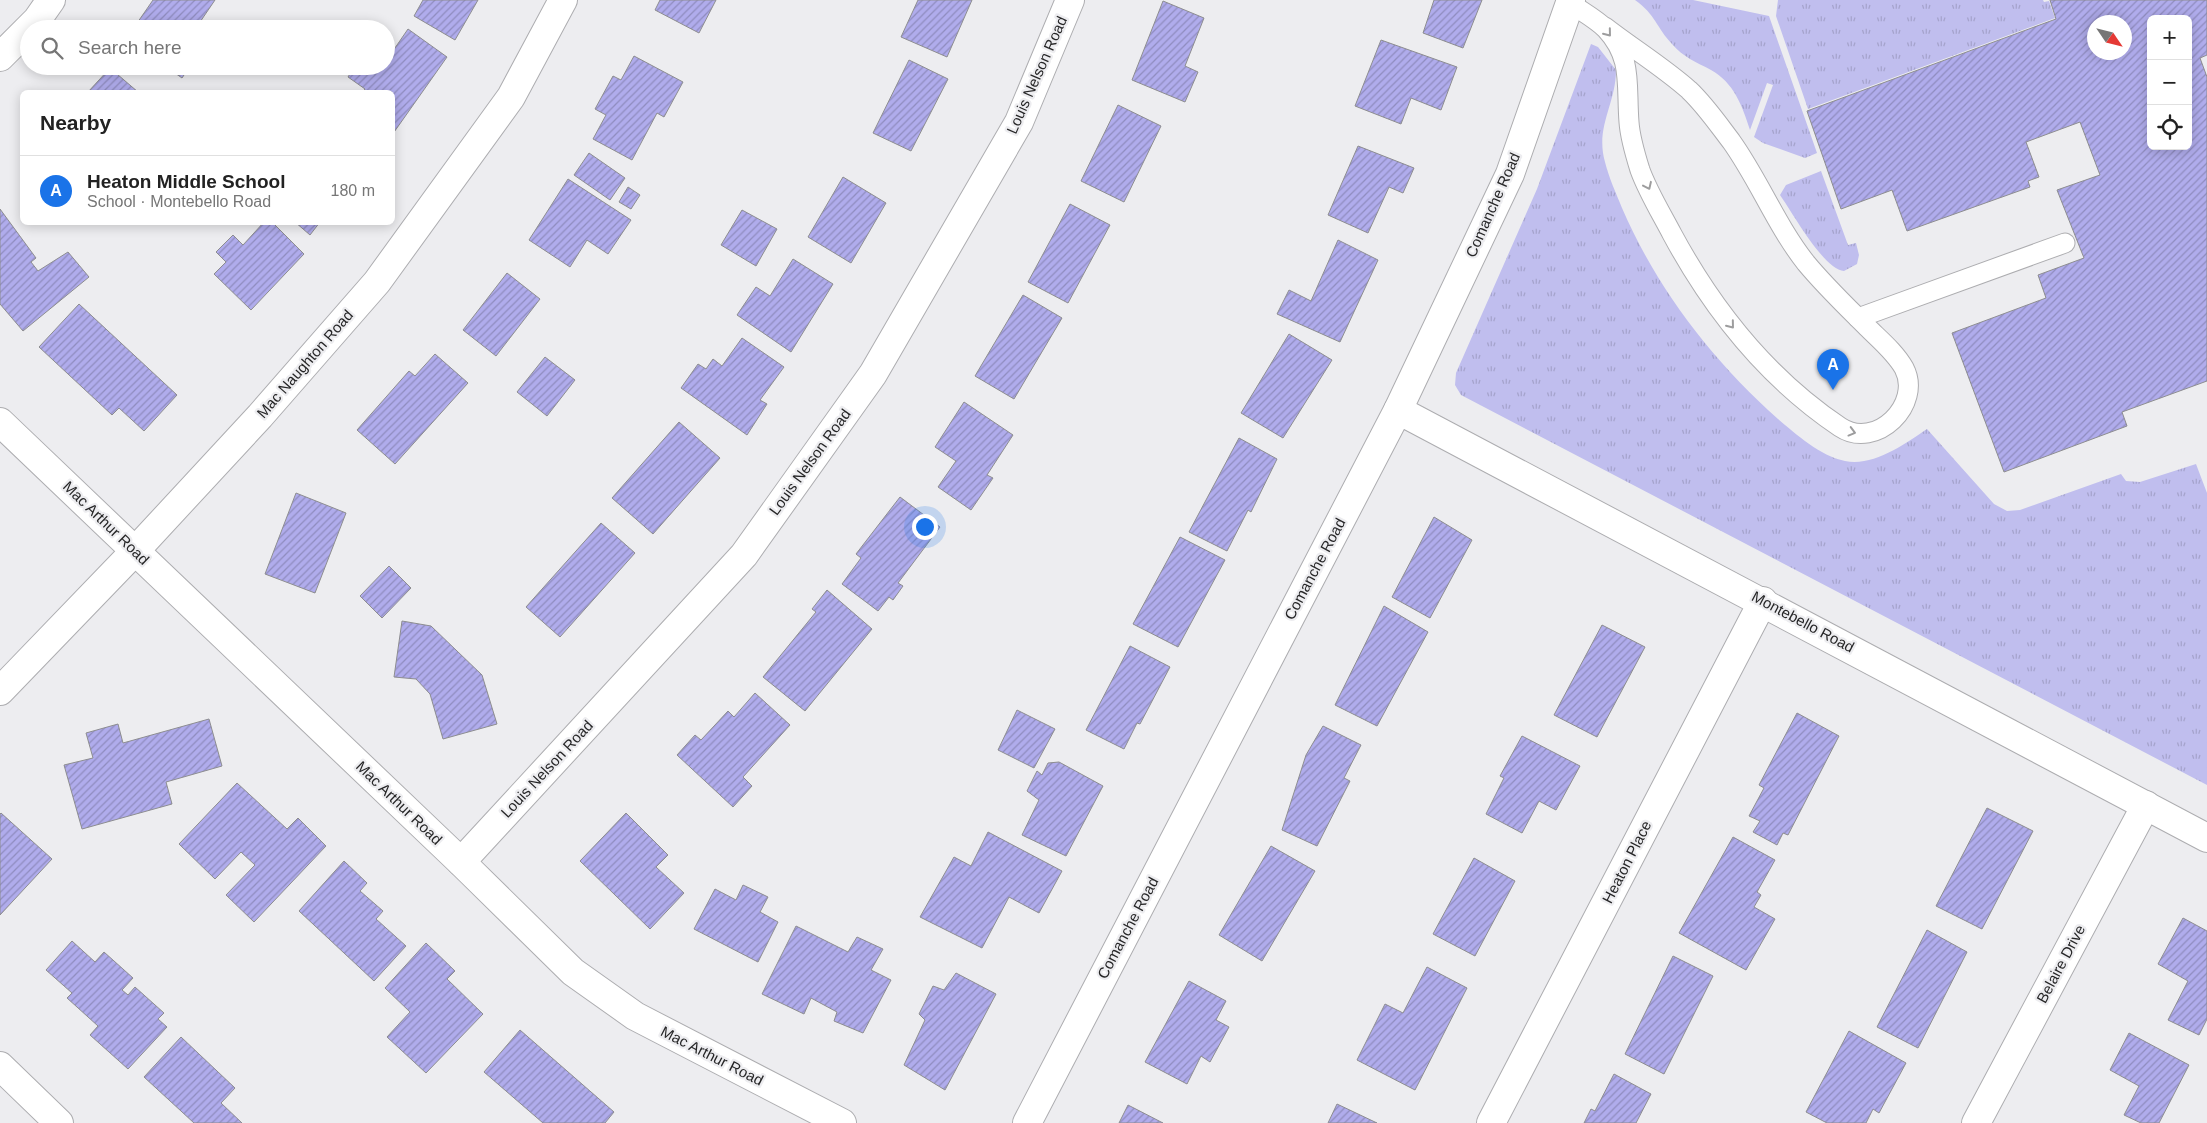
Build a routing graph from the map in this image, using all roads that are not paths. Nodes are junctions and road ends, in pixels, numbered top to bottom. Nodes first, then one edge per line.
1 (51, 0) edge
2 (563, 0) edge
3 (1070, 0) edge
4 (1570, 2) edge
5 (37, 20) edge
6 (1605, 28) junction
7 (20, 37) edge
8 (0, 57) edge
9 (2064, 243) dead end
10 (1858, 318) junction
11 (1398, 410) junction
12 (0, 422) edge
13 (135, 551) junction
14 (1763, 601) junction
15 (0, 691) edge
16 (2146, 805) junction
17 (2207, 838) edge
18 (461, 862) junction
19 (0, 1066) edge
20 (59, 1123) edge
21 (842, 1123) edge
22 (1026, 1123) edge
23 (1491, 1123) edge
24 (1976, 1123) edge

1 - 5 street
2 - 13 street, Mac Naughton Road
3 - 18 street, Louis Nelson Road
4 - 6 lane
4 - 11 street, Comanche Road
6 - 10 lane
6 -> 10 lane
7 - 8 street
9 - 10 lane
11 - 14 street, Montebello Road
11 - 22 street, Comanche Road
12 - 13 street, Mac Arthur Road
13 - 15 street, Mac Naughton Road
13 - 18 street, Mac Arthur Road
14 - 16 street, Montebello Road
14 - 23 street, Heaton Place
16 - 17 street, Montebello Road
16 - 24 street, Belaire Drive
18 - 21 street, Mac Arthur Road
19 - 20 street

